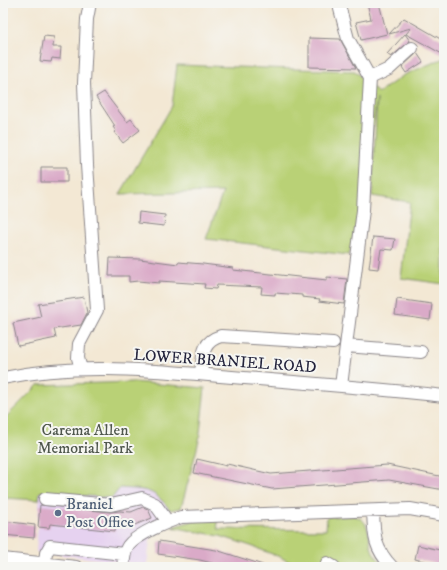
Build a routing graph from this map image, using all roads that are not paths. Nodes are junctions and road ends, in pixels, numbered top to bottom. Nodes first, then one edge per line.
1 (90, 3) edge
2 (340, 9) dead end
3 (412, 48) dead end
4 (370, 78) junction
5 (333, 343) dead end
6 (346, 346) junction
7 (421, 352) dead end
8 (81, 369) junction
9 (201, 374) junction
10 (3, 378) edge
11 (341, 386) junction
12 (444, 396) edge
13 (45, 499) dead end
14 (373, 510) junction
15 (444, 515) edge
16 (168, 522) junction
17 (124, 554) junction
18 (3, 559) edge
19 (45, 563) junction
20 (76, 567) edge
21 (123, 567) edge
22 (392, 567) edge

1 - 8 street
2 - 4 street
3 - 4 street
4 - 6 street
5 - 9 street
6 - 7 street
6 - 11 street
8 - 9 street, LOWER BRANIEL ROAD
8 - 10 street, LOWER BRANIEL ROAD
9 - 11 street, LOWER BRANIEL ROAD
11 - 12 street, LOWER BRANIEL ROAD
13 - 16 street
14 - 15 street
14 - 16 street
14 - 22 street
16 - 17 street
17 - 19 street
17 - 21 street
18 - 19 street
19 - 20 street

